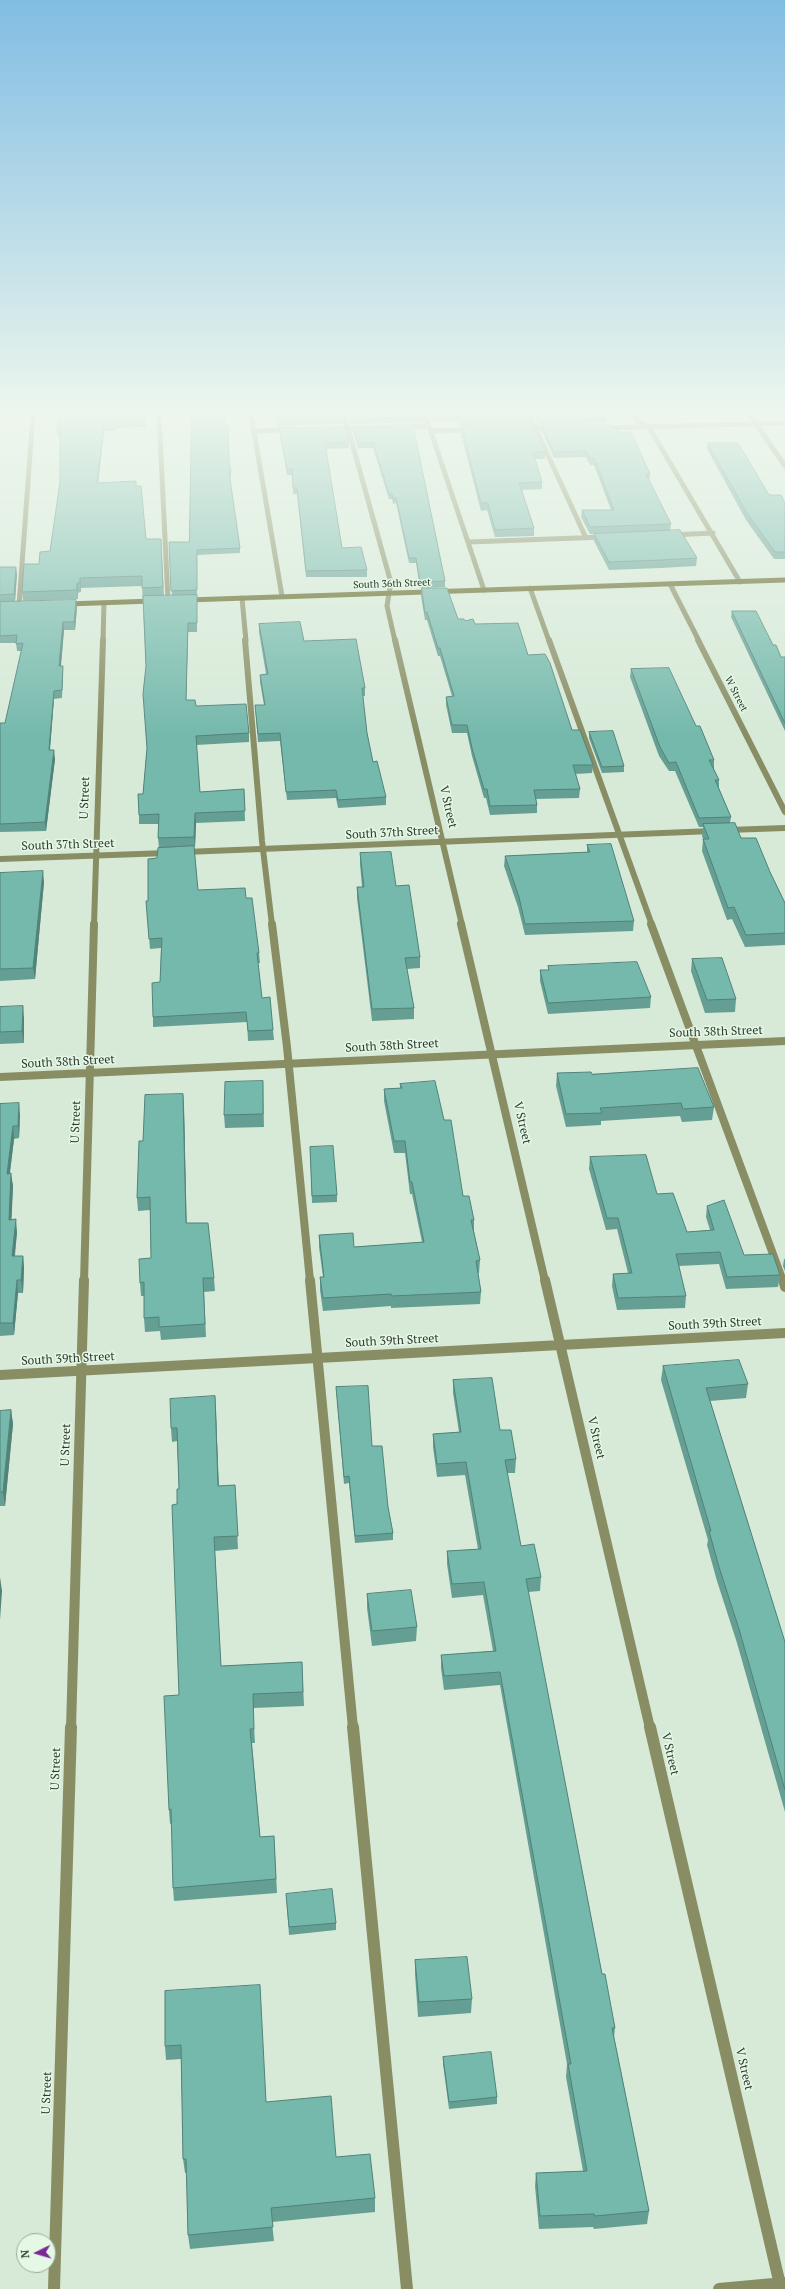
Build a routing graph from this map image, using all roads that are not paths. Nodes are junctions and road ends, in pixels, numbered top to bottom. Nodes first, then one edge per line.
1 (23, 521) edge
2 (164, 521) edge
3 (269, 521) edge
4 (374, 521) edge
5 (462, 521) edge
6 (578, 521) edge
7 (706, 521) edge
8 (713, 533) junction
9 (665, 535) edge
10 (610, 537) edge
11 (586, 538) junction
12 (469, 542) junction
13 (785, 580) edge
14 (740, 582) junction
15 (670, 584) junction
16 (530, 588) junction
17 (484, 590) junction
18 (389, 593) junction
19 (282, 596) junction
20 (242, 598) junction
21 (168, 600) junction
22 (176, 600) edge
23 (183, 600) edge
24 (104, 603) junction
25 (58, 604) edge
26 (16, 605) joint
27 (26, 605) edge
28 (785, 812) edge
29 (785, 828) edge
30 (618, 834) junction
31 (443, 841) junction
32 (263, 850) junction
33 (96, 855) junction
34 (0, 859) edge
35 (785, 1041) edge
36 (695, 1045) junction
37 (493, 1054) junction
38 (288, 1064) junction
39 (90, 1073) junction
40 (0, 1077) edge
41 (785, 1287) edge
42 (785, 1333) edge
43 (560, 1344) junction
44 (317, 1357) junction
45 (82, 1370) junction
46 (0, 1375) edge
47 (782, 2285) edge
48 (54, 2289) edge
49 (407, 2289) edge
50 (719, 2289) edge

1 - 26 street
2 - 21 street
3 - 19 street
4 - 18 street, V Street
5 - 12 street
6 - 11 street
7 - 8 street
8 - 9 street
8 - 14 street
10 - 11 street
11 - 12 street
12 - 17 street
13 - 14 main road, South 36th Street
14 - 15 main road, South 36th Street
15 - 16 main road, South 36th Street
15 - 28 street, W Street
16 - 17 main road, South 36th Street
16 - 30 street
17 - 18 main road, South 36th Street
18 - 19 main road, South 36th Street
18 - 31 street, V Street
19 - 20 main road, South 36th Street
20 - 23 main road, South 36th Street
20 - 32 street
21 - 22 main road
21 - 24 main road
24 - 25 main road
24 - 33 street, U Street
26 - 27 main road
29 - 30 street, South 37th Street
30 - 31 street, South 37th Street
30 - 36 street
31 - 32 street, South 37th Street
31 - 37 street, V Street
32 - 33 street, South 37th Street
32 - 38 street
33 - 34 street, South 37th Street
33 - 39 street, U Street
35 - 36 street, South 38th Street
36 - 37 street, South 38th Street
36 - 41 street
37 - 38 street, South 38th Street
37 - 43 street, V Street
38 - 39 street, South 38th Street
38 - 44 street
39 - 40 street, South 38th Street
39 - 45 street, U Street
42 - 43 street, South 39th Street
43 - 44 street, South 39th Street
43 - 47 street, V Street
44 - 45 street, South 39th Street
44 - 49 street
45 - 46 street, South 39th Street
45 - 48 street, U Street
47 - 50 street

